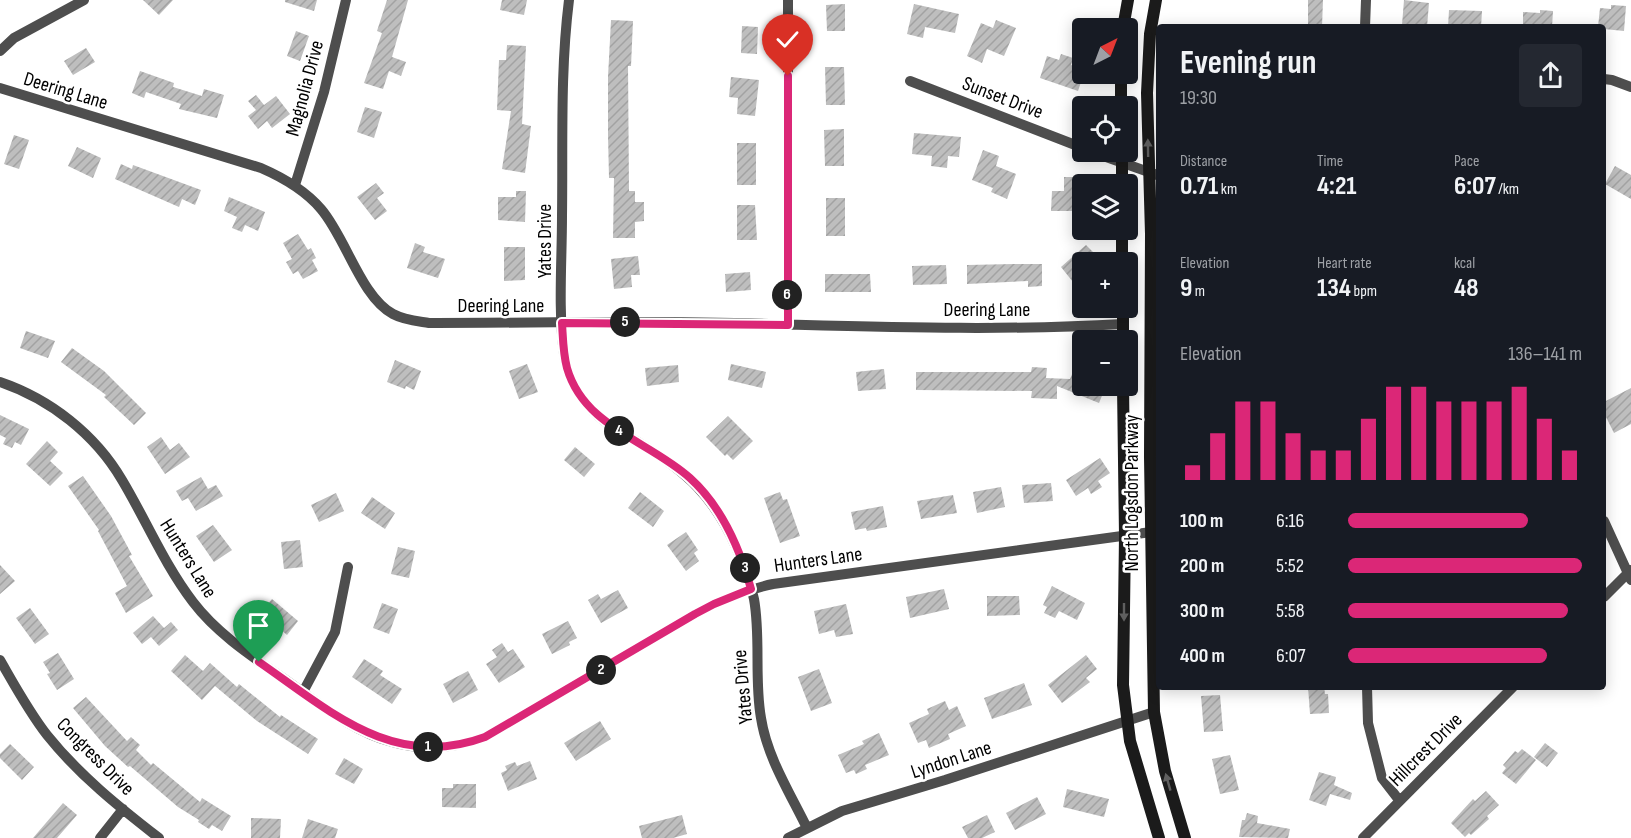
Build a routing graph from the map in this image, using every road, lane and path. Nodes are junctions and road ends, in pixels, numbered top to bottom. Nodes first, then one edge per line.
1 (84, 0) edge
2 (346, 0) edge
3 (569, 0) edge
4 (789, 0) edge
5 (1128, 0) edge
6 (1156, 0) edge
7 (1366, 0) edge
8 (1125, 18) edge
9 (1365, 24) edge
10 (0, 51) edge
11 (1606, 79) edge
12 (910, 81) dead end
13 (1631, 87) edge
14 (0, 88) edge
15 (1072, 144) edge
16 (1130, 162) edge
17 (1154, 174) edge
18 (295, 185) junction
19 (1123, 318) edge
20 (562, 323) junction
21 (1123, 324) junction
22 (788, 325) junction
23 (1123, 330) edge
24 (0, 382) edge
25 (1123, 396) edge
26 (1606, 525) edge
27 (1151, 532) junction
28 (1125, 536) junction
29 (348, 567) dead end
30 (1630, 574) edge
31 (751, 589) junction
32 (1606, 595) edge
33 (0, 660) edge
34 (1367, 690) edge
35 (1510, 690) edge
36 (303, 692) junction
37 (1154, 712) junction
38 (1127, 720) junction
39 (1399, 800) junction
40 (123, 809) junction
41 (807, 828) junction
42 (100, 838) edge
43 (159, 838) edge
44 (789, 838) edge
45 (1159, 838) edge
46 (1185, 838) edge
47 (1362, 838) edge

1 - 10 street
2 - 18 street, Magnolia Drive
3 - 20 street, Yates Drive
4 - 22 street
5 - 8 main road
17 -> 6 main road, North Logsdon Parkway
7 - 9 street
11 - 13 street
12 - 15 street, Sunset Drive
14 - 18 street, Deering Lane
16 - 17 street
17 - 27 main road, North Logsdon Parkway
18 - 20 street, Deering Lane
19 - 21 main road
20 - 22 street, Deering Lane
20 - 31 street, Yates Drive
21 - 22 street, Deering Lane
21 - 23 main road
24 - 36 street, Hunters Lane
25 - 28 main road, North Logsdon Parkway
26 - 30 street
27 - 28 street, Hunters Lane
27 - 37 main road, North Logsdon Parkway
28 - 31 street, Hunters Lane
28 -> 38 main road, North Logsdon Parkway
29 - 36 street
30 - 32 street
31 - 36 street, Hunters Lane
31 - 41 street, Yates Drive
33 - 40 street, Congress Drive
34 - 39 street
35 - 39 street, Hillcrest Drive
37 - 38 street, Lyndon Lane
46 -> 37 main road, North Logsdon Parkway
38 - 41 street, Lyndon Lane
38 - 45 main road, North Logsdon Parkway
39 - 47 street, Hillcrest Drive
40 - 42 street
40 - 43 street, Congress Drive
41 - 44 street, Lyndon Lane

